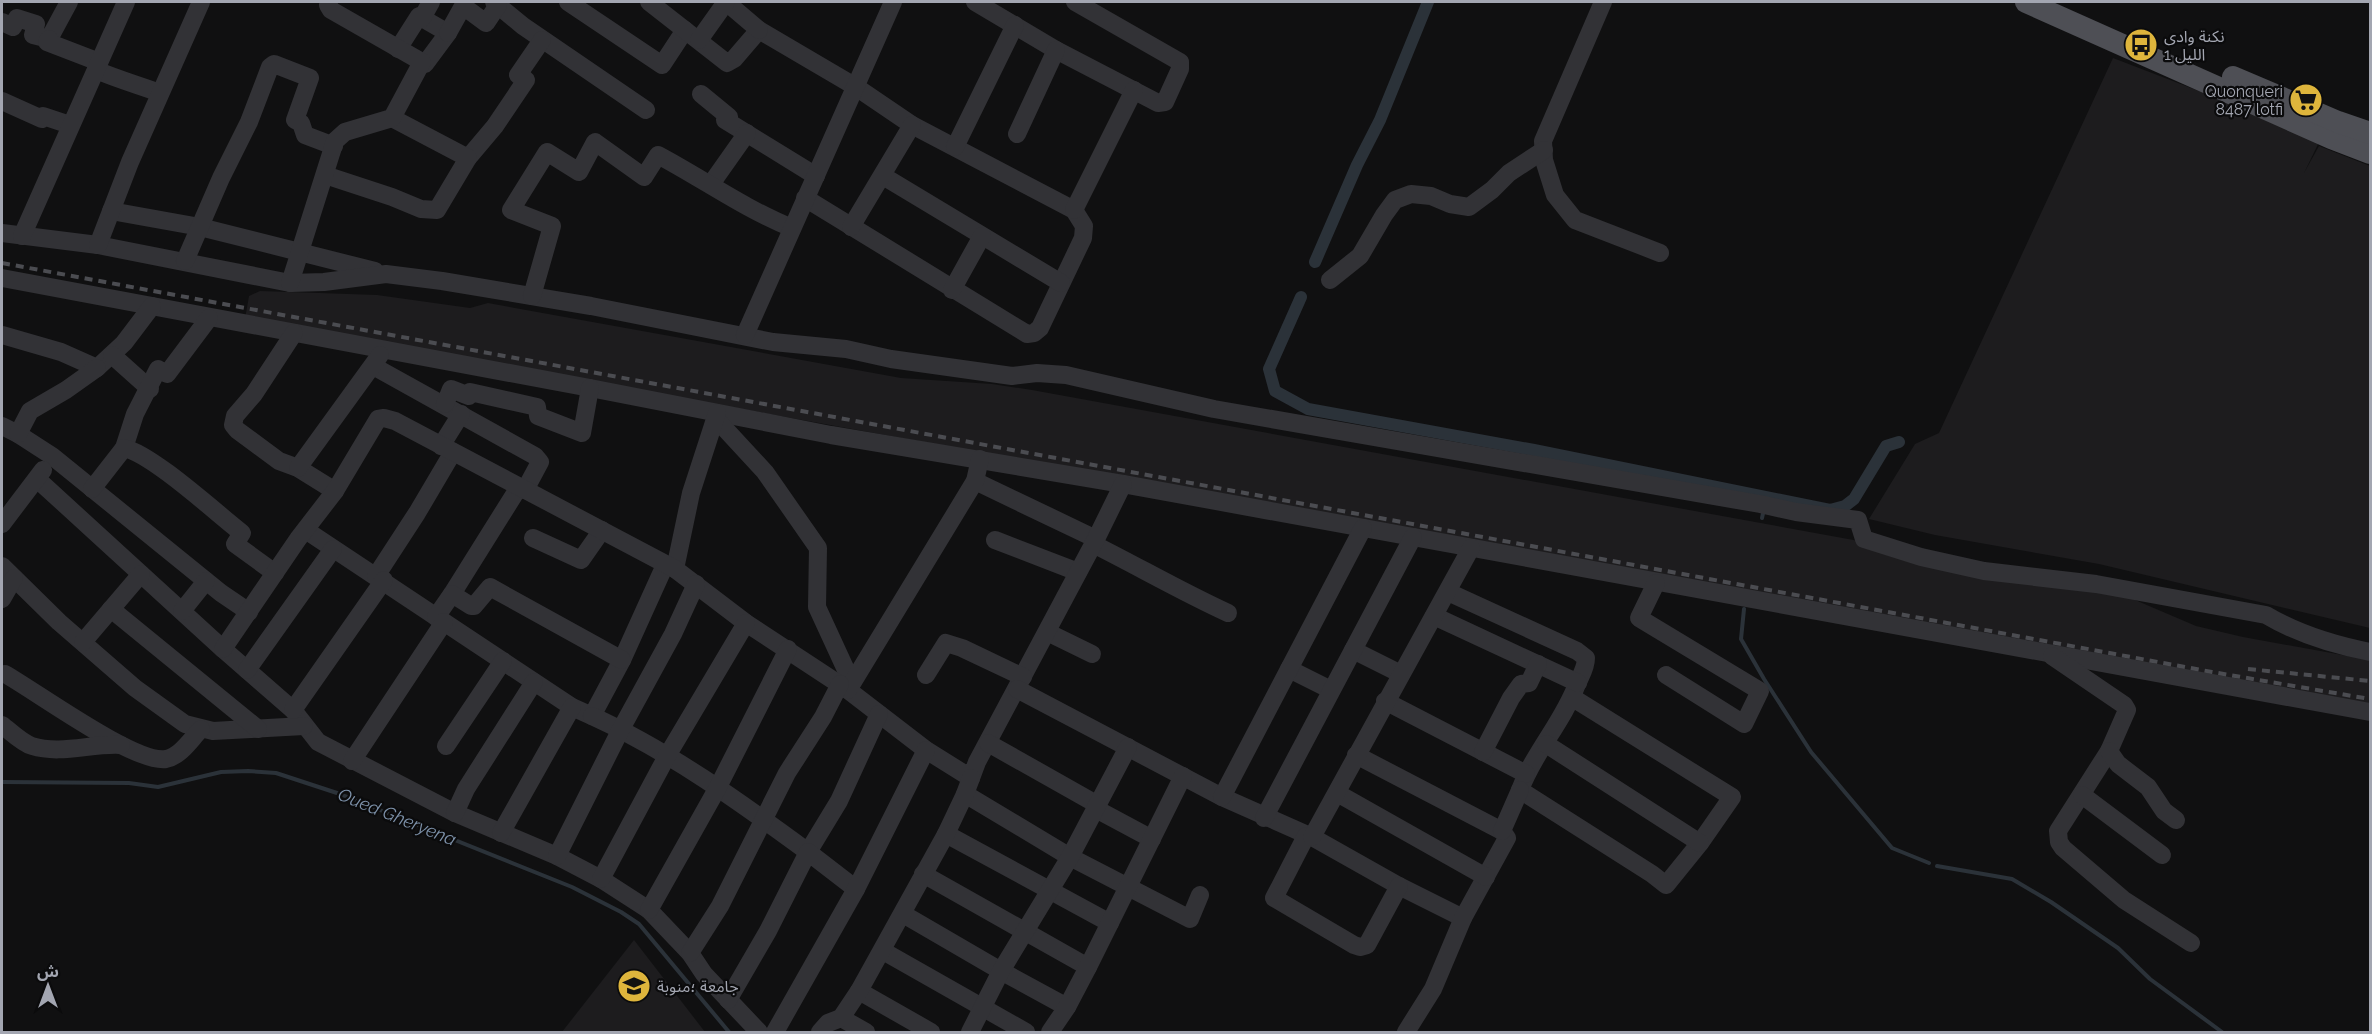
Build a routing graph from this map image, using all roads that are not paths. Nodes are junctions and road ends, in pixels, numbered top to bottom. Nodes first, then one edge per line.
1 (69, 2) edge
2 (126, 2) edge
3 (201, 2) edge
4 (328, 2) edge
5 (431, 2) edge
6 (568, 2) edge
7 (649, 2) edge
8 (726, 2) edge
9 (893, 2) edge
10 (975, 2) edge
11 (1075, 2) edge
12 (1602, 2) edge
13 (2026, 2) edge
14 (2058, 2) edge
15 (496, 3) edge
16 (422, 18) junction
17 (2, 22) edge
18 (1015, 25) junction
19 (759, 30) junction
20 (448, 33) junction
21 (692, 35) junction
22 (49, 39) junction
23 (543, 40) junction
24 (398, 49) junction
25 (1056, 50) junction
26 (422, 62) junction
27 (98, 66) junction
28 (856, 87) junction
29 (1134, 90) junction
30 (160, 93) junction
31 (701, 94) dead end
32 (2, 101) edge
33 (646, 110) dead end
34 (392, 118) junction
35 (70, 125) junction
36 (912, 125) junction
37 (747, 133) junction
38 (2370, 133) edge
39 (1017, 134) dead end
40 (334, 146) junction
41 (955, 147) junction
42 (1544, 150) junction
43 (2370, 153) edge
44 (468, 158) junction
45 (325, 175) junction
46 (816, 176) junction
47 (883, 176) junction
48 (711, 184) junction
49 (805, 198) junction
50 (1074, 210) junction
51 (111, 211) junction
52 (200, 227) junction
53 (851, 227) junction
54 (792, 228) junction
55 (2, 233) edge
56 (22, 236) junction
57 (982, 236) junction
58 (98, 246) junction
59 (1660, 252) dead end
60 (300, 253) junction
61 (185, 261) junction
62 (386, 274) junction
63 (2, 278) edge
64 (1330, 280) dead end
65 (290, 283) junction
66 (1061, 283) junction
67 (952, 290) junction
68 (532, 296) junction
69 (152, 306) junction
70 (209, 318) junction
71 (294, 333) junction
72 (2, 335) edge
73 (745, 335) junction
74 (112, 355) junction
75 (378, 358) junction
76 (97, 368) junction
77 (590, 388) junction
78 (150, 389) junction
79 (445, 405) junction
80 (461, 414) junction
81 (716, 416) junction
82 (10, 430) edge
83 (124, 448) junction
84 (447, 449) junction
85 (52, 456) junction
86 (980, 459) junction
87 (298, 468) junction
88 (37, 479) junction
89 (975, 481) junction
90 (1123, 484) junction
91 (522, 488) junction
92 (92, 489) junction
93 (335, 491) junction
94 (2, 524) edge
95 (1363, 528) junction
96 (602, 530) junction
97 (306, 531) junction
98 (1413, 537) junction
99 (533, 538) dead end
100 (995, 540) dead end
101 (1095, 542) junction
102 (1471, 548) junction
103 (333, 549) junction
104 (670, 567) junction
105 (8, 572) edge
106 (1078, 572) junction
107 (275, 573) junction
108 (141, 574) junction
109 (380, 578) junction
110 (206, 581) junction
111 (1656, 583) junction
112 (696, 584) junction
113 (1448, 592) junction
114 (452, 594) junction
115 (2, 599) edge
116 (111, 609) junction
117 (182, 611) junction
118 (249, 612) junction
119 (1228, 613) dead end
120 (1434, 616) junction
121 (440, 619) junction
122 (746, 623) junction
123 (1047, 632) junction
124 (83, 642) junction
125 (223, 649) junction
126 (788, 649) junction
127 (1353, 650) junction
128 (2045, 652) junction
129 (2370, 652) edge
130 (1092, 654) dead end
131 (622, 660) junction
132 (503, 661) junction
133 (1538, 664) junction
134 (1289, 669) junction
135 (247, 670) junction
136 (3, 674) edge
137 (1401, 674) junction
138 (926, 675) dead end
139 (1666, 675) dead end
140 (534, 682) junction
141 (1020, 683) junction
142 (847, 685) junction
143 (1331, 690) junction
144 (1575, 690) junction
145 (1385, 701) junction
146 (572, 707) junction
147 (293, 710) junction
148 (2370, 712) edge
149 (879, 714) junction
150 (592, 716) junction
151 (2, 725) edge
152 (304, 726) junction
153 (201, 729) junction
154 (258, 729) junction
155 (621, 729) junction
156 (988, 743) junction
157 (1546, 744) junction
158 (124, 745) junction
159 (446, 746) dead end
160 (1128, 747) junction
161 (926, 750) junction
162 (2109, 751) junction
163 (1483, 752) junction
164 (1356, 755) junction
165 (667, 756) junction
166 (352, 761) junction
167 (1183, 776) junction
168 (1523, 782) junction
169 (968, 786) junction
170 (717, 789) junction
171 (1337, 793) junction
172 (2082, 795) junction
173 (1222, 797) junction
174 (1097, 807) junction
175 (455, 813) junction
176 (1264, 818) junction
177 (763, 819) junction
178 (2176, 820) dead end
179 (1502, 831) junction
180 (501, 832) junction
181 (946, 834) junction
182 (1309, 836) junction
183 (1152, 838) junction
184 (1700, 843) junction
185 (808, 852) junction
186 (2162, 855) dead end
187 (558, 856) junction
188 (1070, 857) junction
189 (923, 874) junction
190 (1486, 877) junction
191 (601, 879) junction
192 (1399, 886) junction
193 (1128, 887) junction
194 (856, 889) junction
195 (1049, 891) junction
196 (1200, 895) dead end
197 (649, 910) junction
198 (903, 914) junction
199 (1463, 918) junction
200 (1110, 923) junction
201 (1027, 931) junction
202 (2191, 943) dead end
203 (883, 951) junction
204 (690, 953) junction
205 (1088, 967) junction
206 (1001, 972) junction
207 (859, 991) junction
208 (728, 1000) junction
209 (984, 1007) junction
210 (1068, 1007) junction
211 (841, 1018) junction
212 (759, 1032) edge
213 (775, 1032) edge
214 (820, 1032) edge
215 (866, 1032) edge
216 (931, 1032) edge
217 (970, 1032) edge
218 (1026, 1032) edge
219 (1050, 1032) edge
220 (1406, 1032) edge

1 - 22 street
2 - 27 street
3 - 30 street
4 - 24 street
5 - 16 street
6 - 21 street
7 - 21 street
8 - 19 street
8 - 21 street
9 - 28 street
10 - 18 street
11 - 29 street
12 - 42 street
13 - 43 main road
14 - 38 main road
15 - 20 street
15 - 23 street
16 - 20 street
16 - 24 street
17 - 22 street
18 - 25 street
18 - 41 street
19 - 21 street
19 - 28 street
20 - 26 street
22 - 27 street
23 - 33 street
23 - 44 street
24 - 26 street
25 - 29 street
25 - 39 street
26 - 34 street
27 - 30 street
27 - 35 street
28 - 36 street
28 - 46 street
29 - 50 street
30 - 51 street
31 - 37 street
32 - 35 street
34 - 40 street
34 - 44 street
35 - 56 street
36 - 41 street
36 - 47 street
37 - 46 street
37 - 48 street
40 - 45 street
40 - 52 street
41 - 50 street
42 - 59 street
42 - 64 street
44 - 45 street
45 - 60 street
46 - 49 street
47 - 53 street
47 - 57 street
48 - 54 street
48 - 68 street
49 - 53 street
49 - 54 street
50 - 66 street
51 - 52 street
51 - 58 street
52 - 60 street
52 - 61 street
53 - 67 street
54 - 73 street
55 - 56 street
56 - 58 street
57 - 66 street
57 - 67 street
58 - 61 street
60 - 62 street
60 - 65 street
61 - 65 street
62 - 65 street
62 - 68 street
63 - 69 street
66 - 67 street
68 - 73 street
69 - 70 street
69 - 74 street
70 - 71 street
70 - 78 street
71 - 75 street
71 - 87 street
72 - 76 street
73 - 129 street
74 - 76 street
74 - 78 street
75 - 77 street
75 - 79 street
75 - 87 street
76 - 82 street
77 - 79 street
77 - 81 street
78 - 83 street
79 - 80 street
80 - 84 street
80 - 91 street
81 - 86 street
81 - 104 street
81 - 142 street
82 - 85 street
83 - 92 street
83 - 107 street
84 - 91 street
84 - 93 street
84 - 109 street
85 - 88 street
85 - 92 street
86 - 89 street
86 - 90 street
87 - 93 street
88 - 94 street
88 - 108 street
89 - 101 street
89 - 142 street
90 - 95 street
90 - 101 street
91 - 96 street
91 - 114 street
92 - 110 street
93 - 97 street
95 - 98 street
95 - 134 street
96 - 99 street
96 - 104 street
97 - 103 street
97 - 107 street
98 - 102 street
98 - 127 street
100 - 106 street
101 - 106 street
101 - 119 street
102 - 111 street
102 - 113 street
103 - 109 street
103 - 135 street
104 - 112 street
104 - 131 street
105 - 115 street
105 - 124 street
106 - 123 street
107 - 118 street
108 - 116 street
108 - 117 street
109 - 121 street
109 - 147 street
110 - 117 street
110 - 118 street
111 - 128 street
111 - 139 street
112 - 122 street
112 - 155 street
113 - 120 street
113 - 144 street
114 - 121 street
114 - 131 street
116 - 124 street
116 - 154 street
117 - 125 street
118 - 125 street
120 - 133 street
120 - 137 street
121 - 132 street
121 - 166 street
122 - 126 street
122 - 165 street
123 - 130 street
123 - 141 street
124 - 153 street
125 - 135 street
126 - 142 street
126 - 170 street
127 - 137 street
127 - 143 street
128 - 148 street
128 - 162 street
131 - 150 street
132 - 140 street
132 - 159 street
133 - 144 street
133 - 163 street
134 - 143 street
134 - 173 street
135 - 147 street
136 - 158 street
137 - 145 street
138 - 141 street
140 - 146 street
140 - 175 street
141 - 156 street
141 - 160 street
142 - 149 street
142 - 177 street
143 - 176 street
144 - 157 street
144 - 184 street
145 - 163 street
145 - 164 street
146 - 150 street
146 - 180 street
147 - 152 street
149 - 161 street
149 - 185 street
150 - 155 street
151 - 158 street
152 - 154 street
152 - 166 street
153 - 154 street
153 - 158 street
155 - 165 street
155 - 187 street
156 - 169 street
156 - 174 street
157 - 168 street
157 - 184 street
160 - 167 street
160 - 174 street
161 - 169 street
161 - 194 street
162 - 172 street
162 - 178 street
163 - 168 street
164 - 171 street
164 - 179 street
165 - 170 street
165 - 191 street
166 - 175 street
167 - 173 street
167 - 183 street
168 - 179 street
168 - 184 street
169 - 181 street
169 - 188 street
170 - 177 street
170 - 197 street
171 - 182 street
171 - 190 street
172 - 186 street
172 - 202 street
173 - 176 street
174 - 183 street
174 - 188 street
175 - 180 street
176 - 182 street
177 - 185 street
177 - 204 street
179 - 190 street
180 - 187 street
181 - 189 street
181 - 195 street
182 - 192 street
182 - 192 street
183 - 193 street
185 - 194 street
185 - 208 street
187 - 191 street
188 - 193 street
188 - 195 street
189 - 198 street
189 - 201 street
190 - 199 street
191 - 197 street
192 - 199 street
193 - 196 street
193 - 200 street
194 - 213 street
195 - 200 street
195 - 201 street
197 - 204 street
198 - 203 street
198 - 206 street
199 - 220 street
200 - 205 street
201 - 205 street
201 - 206 street
203 - 207 street
203 - 209 street
204 - 208 street
205 - 210 street
206 - 209 street
206 - 210 street
207 - 211 street
207 - 216 street
208 - 212 street
209 - 217 street
209 - 218 street
210 - 219 street
211 - 214 street
211 - 215 street

